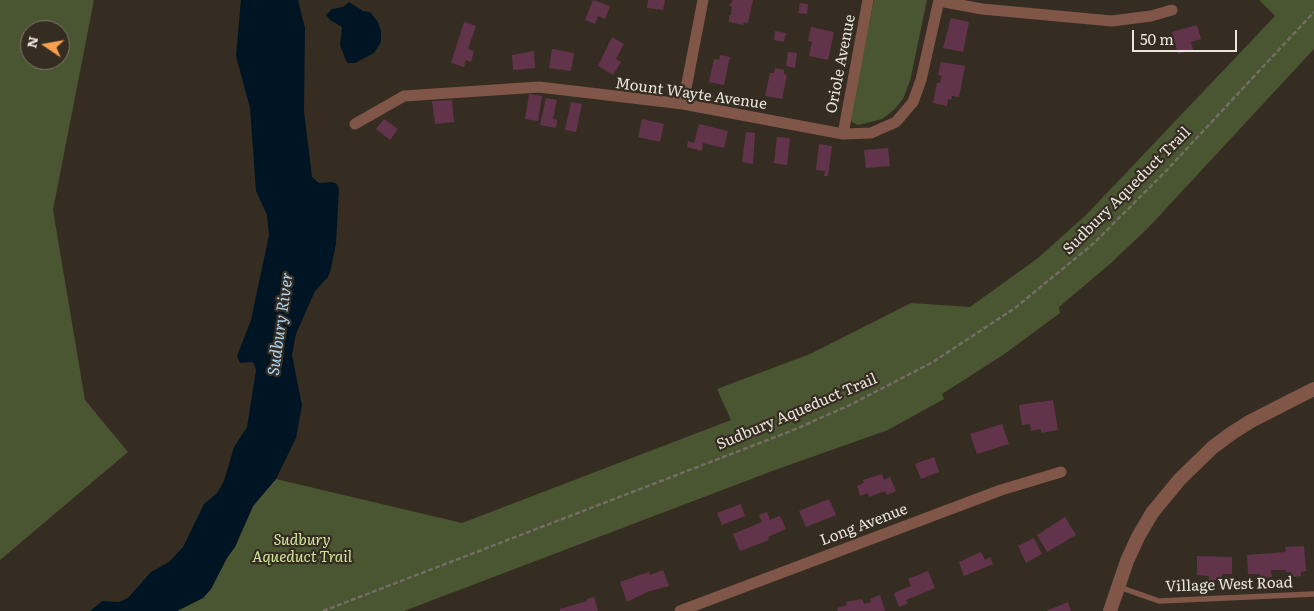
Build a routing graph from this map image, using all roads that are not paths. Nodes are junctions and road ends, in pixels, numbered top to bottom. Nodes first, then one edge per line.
1 (703, 0) edge
2 (868, 0) edge
3 (939, 1) edge
4 (1172, 10) dead end
5 (683, 104) junction
6 (355, 124) dead end
7 (842, 134) junction
8 (1314, 389) edge
9 (1061, 472) dead end
10 (1118, 586) junction
11 (1314, 594) edge
12 (680, 611) edge
13 (1110, 611) edge

1 - 5 street
2 - 7 street, Oriole Avenue
3 - 4 street
3 - 7 street, Mount Wayte Avenue
5 - 6 street, Mount Wayte Avenue
5 - 7 street, Mount Wayte Avenue
8 - 10 street
9 - 12 street, Long Avenue
10 - 11 lane, Village West Road
10 - 13 street

